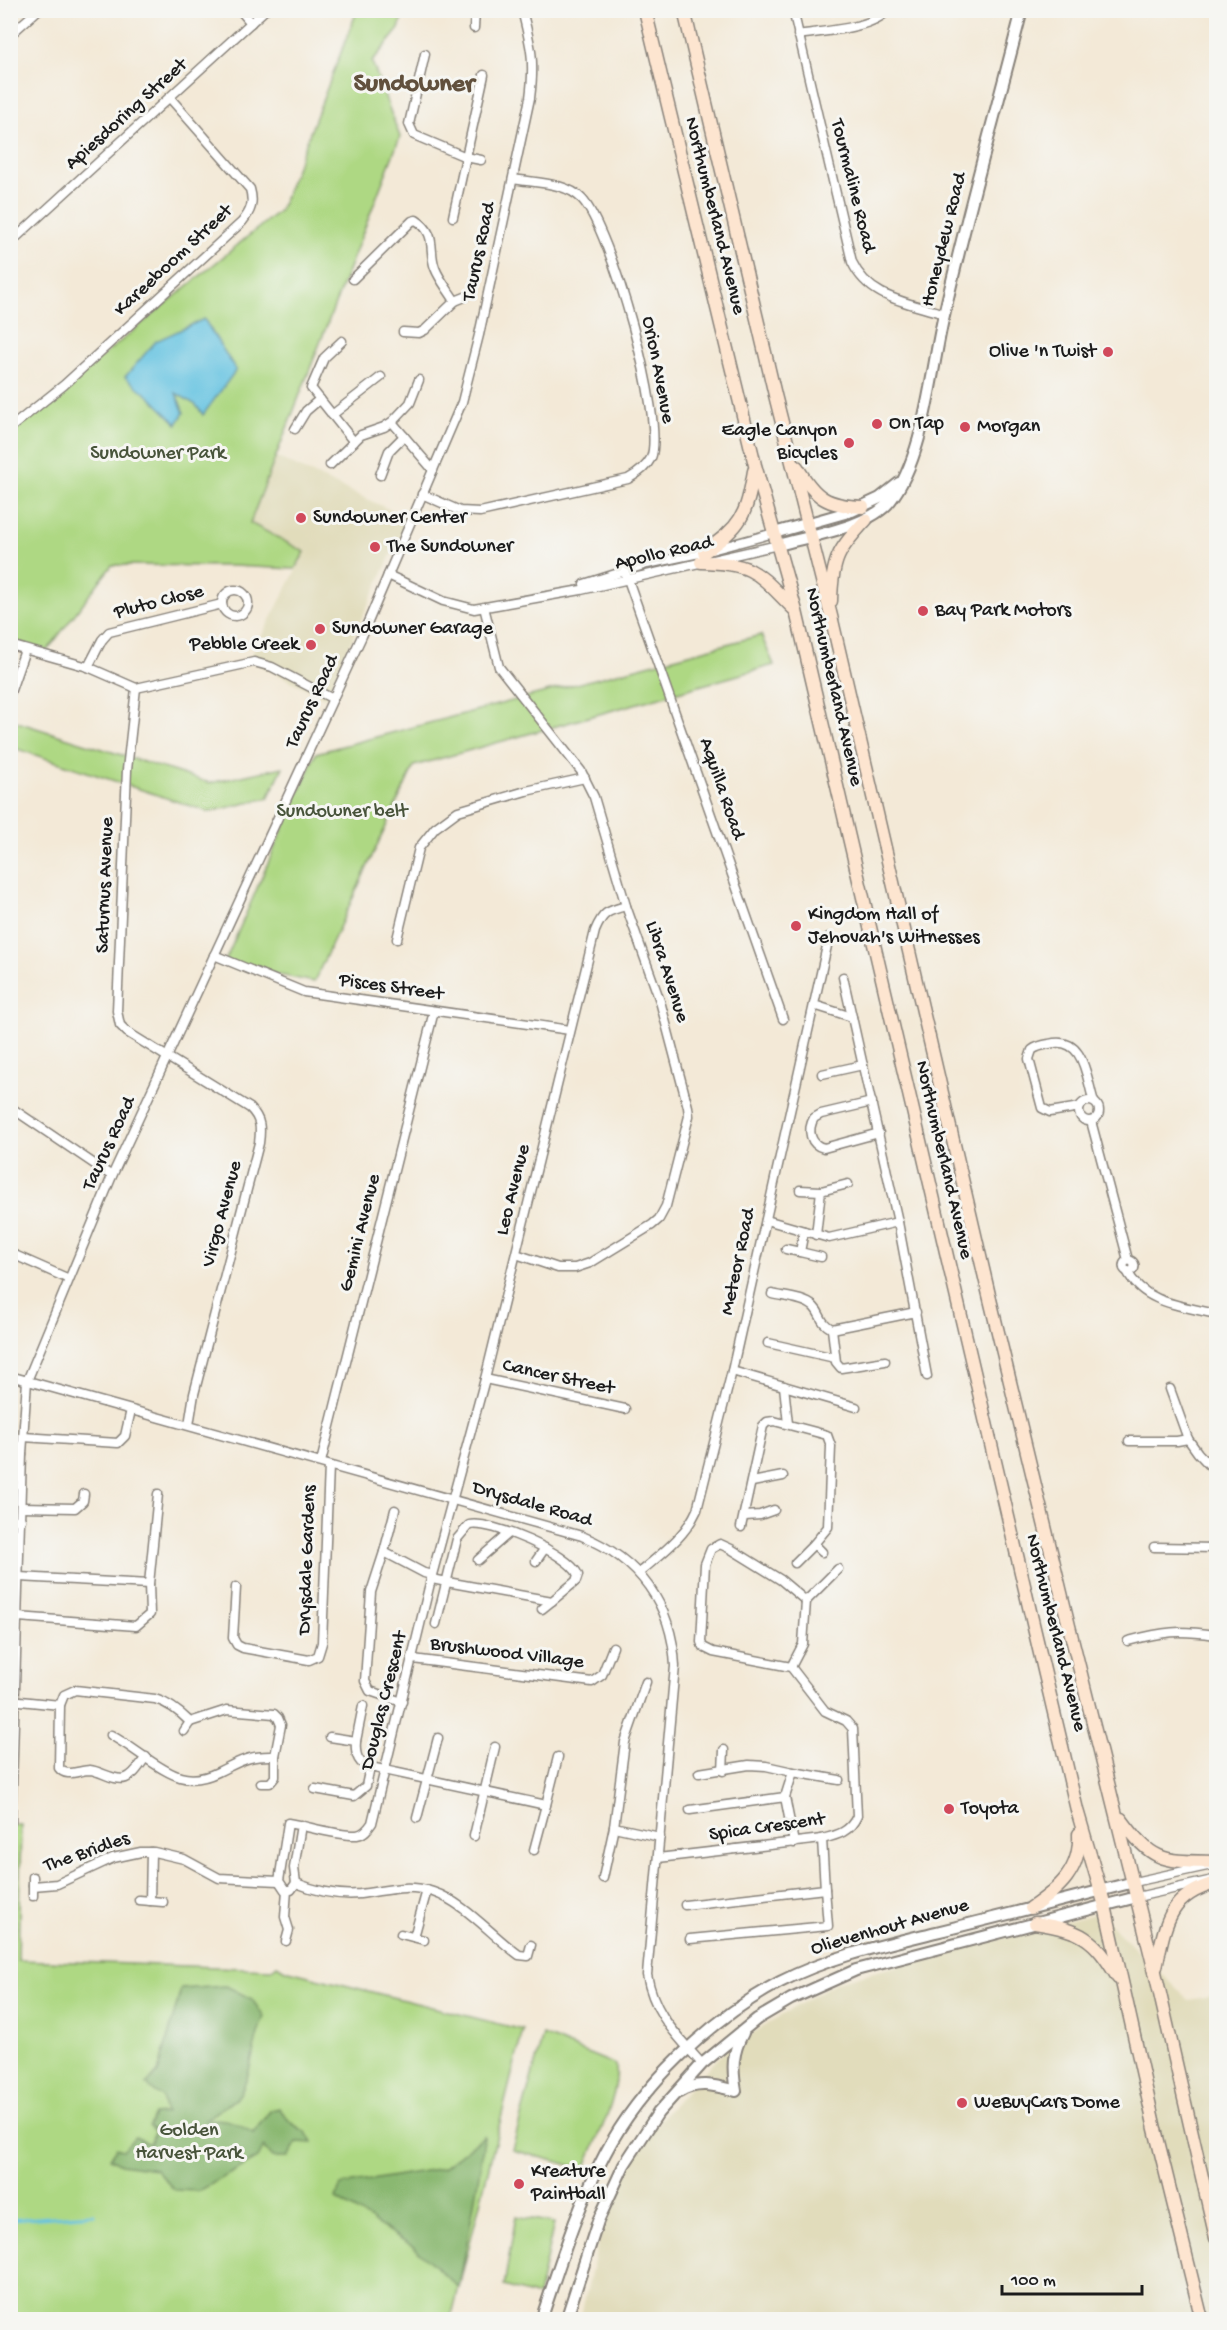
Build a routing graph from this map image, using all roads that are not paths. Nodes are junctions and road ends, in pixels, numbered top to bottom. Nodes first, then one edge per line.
1 (38, 10) edge
2 (240, 10) edge
3 (265, 10) edge
4 (475, 10) edge
5 (522, 10) edge
6 (645, 10) edge
7 (684, 10) edge
8 (793, 10) edge
9 (888, 10) edge
10 (1022, 10) edge
11 (251, 23) junction
12 (474, 28) dead end
13 (10, 35) edge
14 (798, 35) junction
15 (425, 54) dead end
16 (484, 75) dead end
17 (170, 98) junction
18 (465, 157) junction
19 (481, 160) dead end
20 (513, 179) junction
21 (453, 216) dead end
22 (10, 243) edge
23 (353, 279) dead end
24 (465, 297) dead end
25 (455, 301) junction
26 (944, 314) junction
27 (403, 332) dead end
28 (342, 340) dead end
29 (381, 377) dead end
30 (418, 380) dead end
31 (320, 399) junction
32 (332, 415) junction
33 (392, 422) junction
34 (10, 428) edge
35 (295, 429) dead end
36 (404, 436) junction
37 (354, 442) junction
38 (790, 455) junction
39 (330, 465) dead end
40 (755, 465) junction
41 (433, 470) junction
42 (380, 475) dead end
43 (904, 479) junction
44 (422, 494) junction
45 (863, 507) junction
46 (866, 520) junction
47 (807, 523) junction
48 (810, 536) junction
49 (776, 539) junction
50 (702, 557) junction
51 (388, 575) junction
52 (627, 575) junction
53 (222, 604) dead end
54 (484, 607) junction
55 (796, 611) junction
56 (831, 616) junction
57 (10, 645) edge
58 (25, 650) junction
59 (88, 667) junction
60 (136, 688) junction
61 (10, 693) edge
62 (333, 699) junction
63 (585, 778) junction
64 (626, 906) junction
65 (829, 937) dead end
66 (397, 939) dead end
67 (214, 955) junction
68 (843, 977) dead end
69 (814, 1005) junction
70 (434, 1011) junction
71 (852, 1017) junction
72 (783, 1019) dead end
73 (570, 1030) junction
74 (169, 1056) junction
75 (863, 1065) junction
76 (822, 1074) dead end
77 (872, 1102) junction
78 (1094, 1102) junction
79 (10, 1107) edge
80 (1080, 1107) junction
81 (1091, 1121) junction
82 (879, 1133) junction
83 (112, 1176) junction
84 (848, 1184) dead end
85 (801, 1190) dead end
86 (821, 1191) junction
87 (766, 1220) junction
88 (898, 1222) junction
89 (804, 1232) junction
90 (816, 1235) junction
91 (786, 1249) dead end
92 (800, 1252) junction
93 (10, 1253) edge
94 (516, 1254) junction
95 (820, 1257) dead end
96 (69, 1279) junction
97 (772, 1294) dead end
98 (916, 1312) junction
99 (1216, 1314) edge
100 (832, 1329) junction
101 (768, 1343) dead end
102 (835, 1358) junction
103 (885, 1361) dead end
104 (732, 1371) junction
105 (10, 1376) edge
106 (927, 1376) dead end
107 (485, 1379) junction
108 (27, 1381) junction
109 (784, 1386) junction
110 (1170, 1389) dead end
111 (856, 1407) dead end
112 (625, 1409) dead end
113 (131, 1410) junction
114 (788, 1424) junction
115 (189, 1425) junction
116 (23, 1437) junction
117 (1188, 1439) junction
118 (1129, 1441) dead end
119 (10, 1453) edge
120 (22, 1454) junction
121 (325, 1464) junction
122 (1216, 1472) edge
123 (783, 1476) dead end
124 (752, 1482) junction
125 (84, 1494) dead end
126 (158, 1494) dead end
127 (452, 1499) junction
128 (21, 1507) junction
129 (396, 1510) dead end
130 (774, 1510) dead end
131 (745, 1516) junction
132 (10, 1520) edge
133 (21, 1520) junction
134 (741, 1527) dead end
135 (509, 1533) junction
136 (814, 1544) junction
137 (1154, 1547) dead end
138 (545, 1548) junction
139 (1216, 1548) edge
140 (384, 1552) junction
141 (822, 1552) dead end
142 (478, 1560) dead end
143 (536, 1561) dead end
144 (795, 1563) dead end
145 (838, 1569) dead end
146 (640, 1572) junction
147 (19, 1577) junction
148 (432, 1577) junction
149 (447, 1582) junction
150 (149, 1584) junction
151 (236, 1587) dead end
152 (552, 1600) junction
153 (806, 1601) junction
154 (542, 1609) dead end
155 (18, 1617) junction
156 (436, 1624) dead end
157 (1216, 1635) edge
158 (1128, 1641) dead end
159 (613, 1647) dead end
160 (413, 1659) junction
161 (791, 1667) junction
162 (646, 1682) dead end
163 (12, 1700) edge
164 (402, 1702) junction
165 (60, 1705) junction
166 (363, 1706) dead end
167 (190, 1722) junction
168 (184, 1731) dead end
169 (111, 1735) dead end
170 (330, 1737) dead end
171 (438, 1738) dead end
172 (356, 1741) junction
173 (495, 1747) dead end
174 (724, 1750) dead end
175 (275, 1756) junction
176 (146, 1757) junction
177 (558, 1757) dead end
178 (370, 1767) junction
179 (385, 1769) junction
180 (723, 1771) junction
181 (793, 1772) junction
182 (699, 1773) dead end
183 (427, 1779) junction
184 (839, 1780) dead end
185 (261, 1783) dead end
186 (315, 1789) dead end
187 (484, 1791) junction
188 (785, 1797) junction
189 (11, 1805) edge
190 (546, 1805) junction
191 (690, 1810) dead end
192 (1077, 1810) junction
193 (1116, 1813) junction
194 (417, 1818) dead end
195 (11, 1822) edge
196 (301, 1825) junction
197 (614, 1827) junction
198 (474, 1836) dead end
199 (660, 1837) junction
200 (822, 1839) junction
201 (794, 1843) junction
202 (534, 1850) dead end
203 (151, 1852) junction
204 (658, 1858) junction
205 (1216, 1863) edge
206 (603, 1878) dead end
207 (279, 1881) junction
208 (1134, 1881) junction
209 (1216, 1881) edge
210 (296, 1883) junction
211 (825, 1889) junction
212 (286, 1890) junction
213 (427, 1890) junction
214 (1101, 1890) junction
215 (33, 1896) dead end
216 (1137, 1897) junction
217 (139, 1900) dead end
218 (150, 1901) junction
219 (163, 1902) dead end
220 (685, 1905) dead end
221 (1105, 1906) junction
222 (1031, 1908) junction
223 (1035, 1923) junction
224 (401, 1934) dead end
225 (414, 1937) junction
226 (690, 1939) dead end
227 (424, 1940) dead end
228 (286, 1941) dead end
229 (531, 1945) dead end
230 (1155, 1972) junction
231 (1123, 1987) junction
232 (745, 2029) junction
233 (688, 2048) junction
234 (702, 2064) junction
235 (674, 2096) junction
236 (1216, 2238) edge
237 (541, 2319) edge
238 (566, 2319) edge
239 (1202, 2319) edge

1 - 13 street
2 - 11 street
3 - 11 street, Apiesdoring Street
4 - 12 street
5 - 20 street, Taurus Road
6 - 40 main road, Northumberland Avenue
7 - 38 main road, Northumberland Avenue
8 - 14 street, Tourmaline Road
9 - 14 street
10 - 26 street, Honeydew Road
11 - 17 street, Apiesdoring Street
14 - 26 street, Tourmaline Road
15 - 18 street
16 - 18 street
17 - 22 street, Apiesdoring Street
17 - 34 street, Kareeboom Street
18 - 19 street
18 - 21 street
20 - 41 street, Taurus Road
20 - 44 street, Orion Avenue
23 - 25 street
24 - 25 street
25 - 27 street
26 - 43 street, Honeydew Road
28 - 31 street
29 - 32 street
30 - 33 street
31 - 32 street
31 - 35 street
32 - 37 street
33 - 36 street
33 - 37 street
36 - 41 street
36 - 42 street
37 - 39 street
38 - 45 main road
38 - 47 main road, Northumberland Avenue
40 - 49 main road, Northumberland Avenue
40 - 50 main road
41 - 44 street, Taurus Road
43 - 45 street
43 - 46 street, Honeydew Road
44 - 51 street, Taurus Road
45 - 47 street
46 - 48 street, Honeydew Road
46 - 56 main road
47 - 48 main road, Northumberland Avenue
47 - 49 street
48 - 49 street, Honeydew Road
48 - 56 main road, Northumberland Avenue
49 - 50 street, Apollo Road
49 - 55 main road, Northumberland Avenue
50 - 52 street, Apollo Road
50 - 55 main road
51 - 54 street, Apollo Road
51 - 62 street, Taurus Road
52 - 54 street, Apollo Road
52 - 72 street, Aquilla Road
53 - 59 street, Pluto Close
54 - 63 street, Libra Avenue
55 - 192 main road, Northumberland Avenue
56 - 193 main road, Northumberland Avenue
57 - 58 street
58 - 59 street
58 - 61 street
59 - 60 street
60 - 62 street
60 - 74 street, Saturnus Avenue
62 - 67 street, Taurus Road
63 - 64 street, Libra Avenue
63 - 66 street
64 - 73 street, Leo Avenue
64 - 94 street, Libra Avenue
65 - 69 street, Meteor Road
67 - 70 street, Pisces Street
67 - 74 street, Taurus Road
68 - 71 street
69 - 71 street
69 - 87 street, Meteor Road
70 - 73 street, Pisces Street
70 - 121 street, Gemini Avenue
71 - 75 street
73 - 94 street, Leo Avenue
74 - 83 street, Taurus Road
74 - 115 street, Virgo Avenue
75 - 76 street
75 - 77 street
77 - 82 street
77 - 82 street
78 - 80 street
78 - 80 street
78 - 81 street
79 - 83 street
80 - 81 street
81 - 99 street
82 - 88 street
83 - 96 street, Taurus Road
84 - 86 street
85 - 86 street
86 - 90 street
87 - 89 street
87 - 104 street, Meteor Road
88 - 90 street
88 - 98 street
89 - 90 street
89 - 92 street
91 - 92 street
92 - 95 street
93 - 96 street
94 - 107 street, Leo Avenue
96 - 108 street, Taurus Road
97 - 100 street
98 - 100 street
98 - 106 street
100 - 102 street
101 - 102 street
102 - 103 street
104 - 109 street
104 - 146 street, Meteor Road
105 - 108 street, Drysdale Road
107 - 112 street, Cancer Street
107 - 127 street, Leo Avenue
108 - 113 street, Drysdale Road
108 - 116 street, Taurus Road
109 - 111 street
109 - 114 street
110 - 117 street
113 - 115 street, Drysdale Road
113 - 116 street
114 - 124 street
114 - 136 street
115 - 121 street, Drysdale Road
116 - 120 street, Taurus Road
117 - 118 street
117 - 122 street
119 - 120 street
120 - 128 street, Taurus Road
121 - 127 street, Drysdale Road
121 - 151 street, Drysdale Gardens
123 - 124 street
124 - 131 street
125 - 128 street
126 - 150 street
127 - 146 street, Drysdale Road
127 - 148 street, Douglas Crescent
128 - 133 street, Taurus Road
129 - 140 street
130 - 131 street
131 - 134 street
132 - 133 street
133 - 147 street, Taurus Road
135 - 138 street, Brushwood Village
135 - 142 street
135 - 149 street, Brushwood Village
136 - 141 street
136 - 144 street
137 - 139 street
138 - 143 street
138 - 152 street, Brushwood Village
140 - 148 street
140 - 164 street
145 - 153 street
146 - 199 street, Drysdale Road
147 - 150 street
147 - 155 street, Taurus Road
148 - 149 street
148 - 160 street, Douglas Crescent
149 - 152 street
149 - 156 street, Brushwood Village
150 - 155 street
152 - 154 street, Brushwood Village
153 - 161 street
153 - 161 street
155 - 163 street, Taurus Road
157 - 158 street
159 - 160 street, Brushwood Village
160 - 164 street, Douglas Crescent
161 - 200 street, Spica Crescent
162 - 197 street
163 - 165 street
163 - 189 street, Taurus Road
164 - 179 street, Douglas Crescent
165 - 167 street
165 - 176 street
166 - 172 street
167 - 168 street
167 - 175 street
169 - 176 street
170 - 172 street
171 - 183 street
172 - 178 street
173 - 187 street
174 - 180 street
175 - 176 street
175 - 185 street
177 - 190 street
178 - 179 street
178 - 186 street
179 - 183 street
179 - 196 street, Douglas Crescent
180 - 181 street
180 - 182 street
181 - 184 street
181 - 188 street
183 - 187 street
183 - 194 street
187 - 190 street
187 - 198 street
188 - 191 street
188 - 201 street
189 - 195 street, Taurus Road
190 - 202 street
192 - 214 main road, Northumberland Avenue
192 - 222 main road
193 - 205 main road
193 - 208 main road, Northumberland Avenue
196 - 207 street, Douglas Crescent
196 - 210 street
197 - 199 street
197 - 206 street
199 - 204 street, Drysdale Road
200 - 201 street, Spica Crescent
200 - 211 street
201 - 204 street, Spica Crescent
203 - 207 street, The Bridles
203 - 215 street, The Bridles
203 - 218 street, The Bridles
204 - 233 street, Drysdale Road
205 - 208 street, Olievenhout Avenue
207 - 212 street
208 - 214 street, Olievenhout Avenue
208 - 216 main road, Northumberland Avenue
209 - 216 street, Olievenhout Avenue
209 - 230 main road
210 - 212 street
210 - 213 street
211 - 220 street
211 - 226 street
212 - 228 street
213 - 225 street
213 - 229 street
214 - 221 main road, Northumberland Avenue
214 - 222 street, Olievenhout Avenue
216 - 221 street, Olievenhout Avenue
216 - 230 main road, Northumberland Avenue
217 - 218 street
218 - 219 street
221 - 223 street, Olievenhout Avenue
221 - 231 main road, Northumberland Avenue
222 - 233 street, Olievenhout Avenue
223 - 231 main road
223 - 232 street, Olievenhout Avenue
224 - 225 street
225 - 227 street
230 - 236 main road, Northumberland Avenue
231 - 239 main road, Northumberland Avenue
232 - 234 street, Olievenhout Avenue
232 - 235 street
233 - 234 street, Drysdale Road
233 - 237 street, Olievenhout Avenue
234 - 235 street, Olievenhout Avenue
235 - 238 street, Olievenhout Avenue

